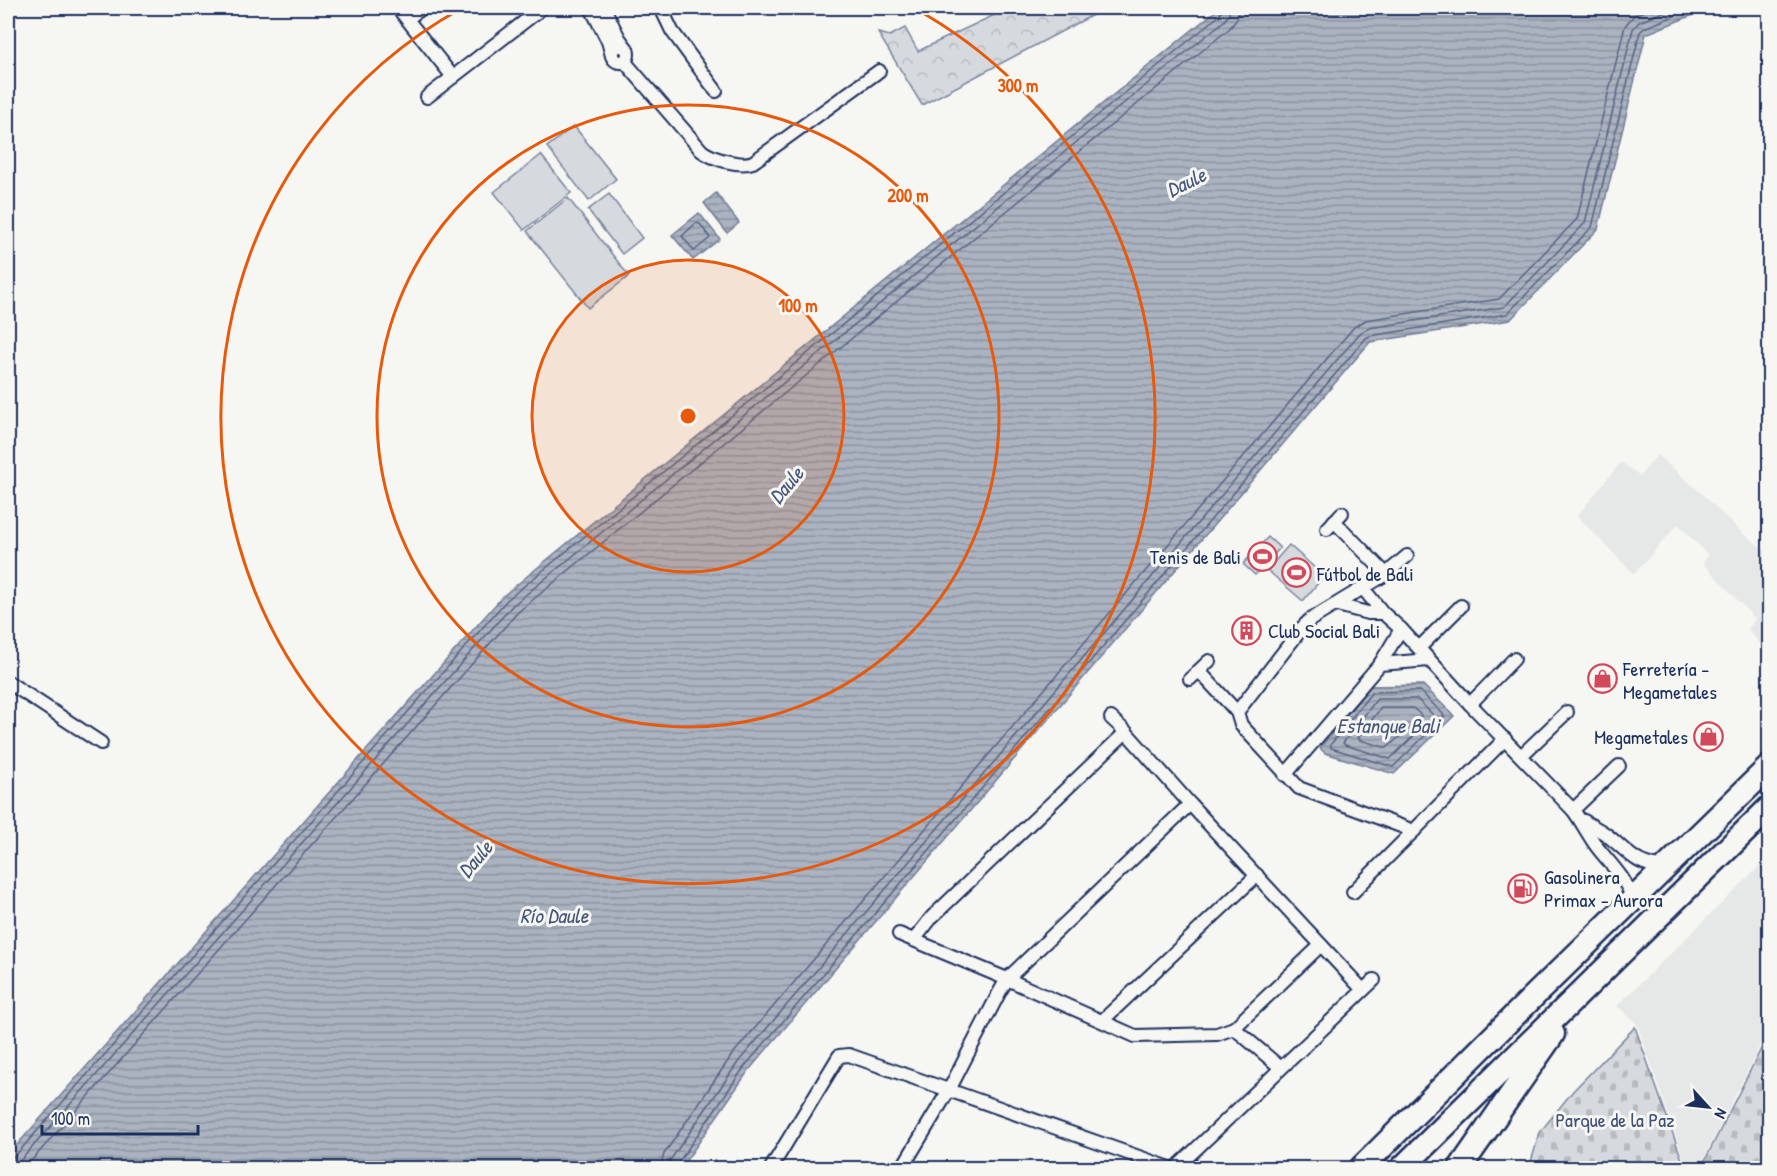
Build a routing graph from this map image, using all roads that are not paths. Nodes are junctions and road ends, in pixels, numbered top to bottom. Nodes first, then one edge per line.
1 (398, 8) edge
2 (422, 8) edge
3 (541, 8) edge
4 (591, 8) edge
5 (604, 8) edge
6 (661, 8) edge
7 (407, 19) junction
8 (626, 55) junction
9 (879, 71) dead end
10 (453, 77) junction
11 (716, 91) dead end
12 (427, 97) dead end
13 (1334, 521) dead end
14 (1407, 556) dead end
15 (1386, 574) junction
16 (1362, 587) junction
17 (1337, 605) junction
18 (1461, 606) dead end
19 (1383, 613) junction
20 (1401, 629) junction
21 (1419, 648) junction
22 (1514, 659) dead end
23 (1429, 660) junction
24 (1209, 661) dead end
25 (1380, 664) junction
26 (1199, 671) junction
27 (1190, 680) dead end
28 (8, 682) edge
29 (1470, 704) junction
30 (1237, 712) junction
31 (1567, 712) dead end
32 (1111, 718) dead end
33 (1126, 732) junction
34 (1505, 739) junction
35 (101, 743) dead end
36 (1521, 756) junction
37 (1619, 766) dead end
38 (1770, 766) edge
39 (1285, 775) junction
40 (1190, 804) junction
41 (1770, 807) edge
42 (1576, 815) junction
43 (1414, 831) junction
44 (1666, 867) junction
45 (1257, 875) junction
46 (1353, 892) dead end
47 (1633, 899) junction
48 (899, 934) dead end
49 (914, 940) junction
50 (1321, 945) junction
51 (1007, 979) junction
52 (1374, 980) dead end
53 (1363, 990) junction
54 (1583, 991) junction
55 (1102, 1020) junction
56 (1234, 1028) junction
57 (1281, 1068) junction
58 (949, 1090) junction
59 (771, 1168) edge
60 (902, 1168) edge
61 (1170, 1168) edge
62 (1176, 1168) edge
63 (1361, 1168) edge
64 (1402, 1168) edge
65 (1460, 1168) edge

1 - 7 street
2 - 7 street
3 - 10 street
4 - 8 street
5 - 8 street
6 - 11 street
7 - 10 street
8 - 9 street
10 - 12 street
13 - 15 street
14 - 15 street
15 - 16 street
16 - 17 street
16 - 19 street
17 - 19 street
17 - 30 street
18 - 21 street
19 - 20 street
20 - 21 street
20 - 25 street
21 - 23 street
22 - 29 street
23 - 25 street
23 - 29 street
24 - 26 street
25 - 39 street
26 - 27 street
26 - 30 street
28 - 35 street
29 - 34 street
30 - 39 street
31 - 36 street
32 - 33 street
33 - 40 street
33 - 49 street
34 - 36 street
34 - 43 street
36 - 42 street
37 - 42 street
38 - 44 highway
39 - 43 street
40 - 45 street
40 - 51 street
41 - 54 highway
42 - 44 street
42 - 47 street
43 - 46 street
44 - 47 highway
45 - 50 street
45 - 55 street
47 - 63 highway
48 - 49 street
49 - 51 street
50 - 53 street
50 - 56 street
51 - 55 street
51 - 58 street
52 - 53 street
53 - 57 street
54 - 64 highway
54 - 65 highway
55 - 56 street
56 - 57 street
57 - 62 street
58 - 59 street
58 - 60 street
58 - 61 street

